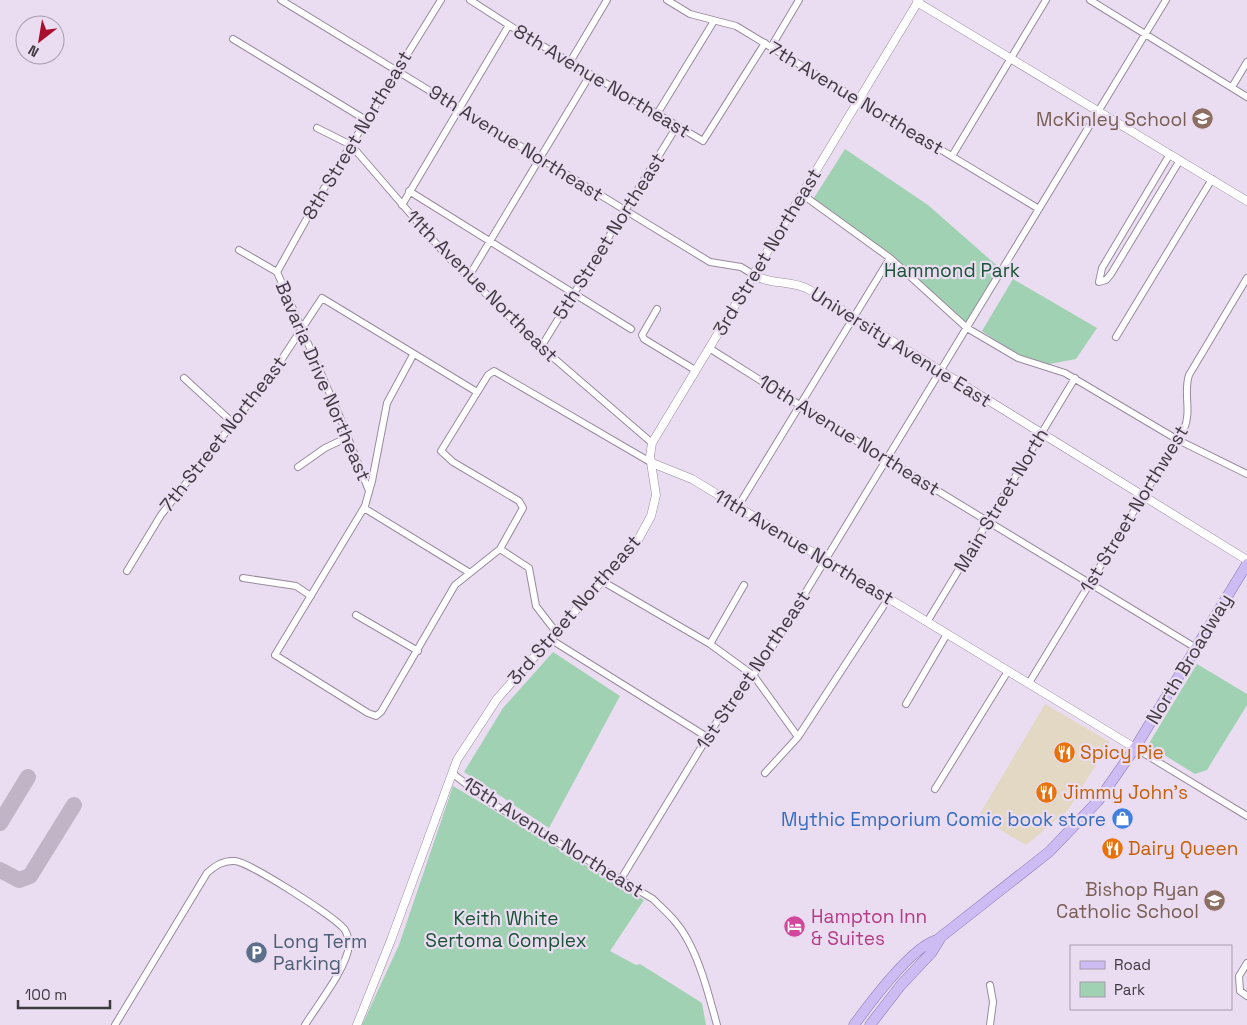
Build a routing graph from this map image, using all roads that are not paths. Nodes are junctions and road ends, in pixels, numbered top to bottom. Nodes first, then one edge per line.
1 (281, 0) edge
2 (441, 0) edge
3 (470, 0) edge
4 (607, 0) edge
5 (667, 0) edge
6 (799, 0) edge
7 (1046, 0) edge
8 (1090, 0) edge
9 (1166, 0) edge
10 (916, 1) edge
11 (714, 21) junction
12 (509, 25) junction
13 (1145, 35) junction
14 (233, 39) dead end
15 (765, 43) junction
16 (771, 47) junction
17 (1011, 58) junction
18 (570, 62) junction
19 (1247, 62) edge
20 (397, 70) junction
21 (590, 75) junction
22 (1232, 87) junction
23 (1247, 97) edge
24 (859, 100) junction
25 (461, 109) junction
26 (1098, 110) junction
27 (657, 114) junction
28 (366, 120) junction
29 (677, 126) junction
30 (317, 128) dead end
31 (351, 145) junction
32 (1170, 154) junction
33 (952, 156) junction
34 (541, 157) junction
35 (1180, 160) junction
36 (1212, 180) junction
37 (410, 191) junction
38 (803, 195) junction
39 (1247, 201) edge
40 (402, 205) junction
41 (1040, 209) junction
42 (625, 210) junction
43 (490, 241) junction
44 (239, 250) dead end
45 (890, 258) junction
46 (277, 272) junction
47 (754, 275) junction
48 (469, 276) junction
49 (1247, 278) edge
50 (574, 292) junction
51 (657, 309) dead end
52 (853, 318) junction
53 (967, 328) junction
54 (302, 329) junction
55 (631, 329) dead end
56 (1116, 337) dead end
57 (541, 346) junction
58 (709, 348) junction
59 (413, 355) junction
60 (695, 370) junction
61 (940, 372) junction
62 (184, 378) dead end
63 (1075, 378) junction
64 (477, 392) junction
65 (800, 406) junction
66 (233, 423) junction
67 (1042, 434) junction
68 (348, 437) junction
69 (1178, 440) junction
70 (652, 443) junction
71 (886, 460) junction
72 (652, 463) junction
73 (298, 467) dead end
74 (1247, 474) edge
75 (369, 491) junction
76 (1144, 497) junction
77 (364, 508) junction
78 (737, 508) junction
79 (989, 522) junction
80 (500, 549) junction
81 (825, 561) junction
82 (1247, 562) edge
83 (126, 571) dead end
84 (470, 573) junction
85 (243, 578) dead end
86 (602, 581) junction
87 (1090, 584) junction
88 (744, 585) dead end
89 (311, 596) junction
90 (888, 599) junction
91 (356, 615) dead end
92 (927, 622) junction
93 (556, 632) junction
94 (948, 634) junction
95 (550, 639) junction
96 (710, 644) junction
97 (1196, 648) junction
98 (418, 651) junction
99 (1008, 671) junction
100 (754, 676) junction
101 (1029, 683) junction
102 (906, 704) dead end
103 (707, 737) junction
104 (798, 737) junction
105 (1135, 748) junction
106 (765, 773) dead end
107 (453, 774) junction
108 (935, 789) dead end
109 (1247, 816) edge
110 (621, 879) junction
111 (937, 940) junction
112 (1247, 964) edge
113 (990, 985) dead end
114 (1247, 996) edge
115 (115, 1025) edge
116 (305, 1025) edge
117 (357, 1025) edge
118 (717, 1025) edge
119 (854, 1025) edge
120 (870, 1025) edge
121 (990, 1025) edge

1 - 20 street, 9th Avenue Northeast
2 - 20 street, 8th Street Northeast
3 - 12 street, 8th Avenue Northeast
4 - 18 street
5 - 11 street, 7th Avenue Northeast
6 - 16 street
7 - 17 street
8 - 13 street
9 - 13 street, 1st Street Northeast
10 - 17 street
10 - 24 street, 3rd Street Northeast
11 - 15 street, 7th Avenue Northeast
11 - 27 street
12 - 18 street, 8th Avenue Northeast
12 - 25 street
13 - 22 street
13 - 26 street, 1st Street Northeast
14 - 28 street
15 - 16 street, 7th Avenue Northeast
15 - 29 street, 8th Avenue Northeast
16 - 24 street, 7th Avenue Northeast
17 - 26 street
17 - 33 street
18 - 21 street, 8th Avenue Northeast
19 - 22 street
20 - 25 street, 9th Avenue Northeast
20 - 28 street, 8th Street Northeast
21 - 27 street, 8th Avenue Northeast
21 - 34 street
22 - 23 street
24 - 33 street, 7th Avenue Northeast
24 - 38 street, 3rd Street Northeast
25 - 34 street, 9th Avenue Northeast
25 - 37 street
26 - 32 street
26 - 41 street, 1st Street Northeast
27 - 29 street, 8th Avenue Northeast
28 - 31 street, 8th Street Northeast
29 - 42 street, 5th Street Northeast
30 - 31 street, 11th Avenue Northeast
31 - 40 street, 11th Avenue Northeast
31 - 46 street, 8th Street Northeast
32 - 35 street
32 - 35 street
33 - 41 street, 7th Avenue Northeast
34 - 42 street, 9th Avenue Northeast
34 - 43 street
35 - 36 street
36 - 39 street
36 - 56 street
37 - 40 street
37 - 43 street
38 - 45 street
38 - 47 street, 3rd Street Northeast
40 - 48 street, 11th Avenue Northeast
41 - 53 street, 1st Street Northeast
42 - 47 street, 9th Avenue Northeast
42 - 50 street, 5th Street Northeast
43 - 48 street
43 - 50 street
44 - 46 street
45 - 52 street
45 - 53 street
46 - 54 street, Bavaria Drive Northeast
47 - 52 street, University Avenue East
47 - 58 street, 3rd Street Northeast
48 - 57 street, 11th Avenue Northeast
49 - 69 street, 1st Street Northwest
50 - 55 street
50 - 57 street, 5th Street Northeast
51 - 60 street
52 - 61 street, University Avenue East
52 - 65 street
53 - 61 street, 1st Street Northeast
53 - 63 street
54 - 59 street, 7th Street Northeast
54 - 66 street, 7th Street Northeast
54 - 68 street, Bavaria Drive Northeast
57 - 70 street, 11th Avenue Northeast
58 - 60 street, 3rd Street Northeast
58 - 65 street, 10th Avenue Northeast
59 - 64 street
59 - 75 street
60 - 70 street, 3rd Street Northeast
61 - 67 street, University Avenue East
61 - 71 street, 1st Street Northeast
62 - 66 street
63 - 67 street, Main Street North
63 - 69 street
64 - 72 street
64 - 80 street
65 - 71 street, 10th Avenue Northeast
65 - 78 street
66 - 83 street, 7th Street Northeast
67 - 76 street, University Avenue East
67 - 79 street, Main Street North
68 - 73 street
68 - 75 street, Bavaria Drive Northeast
69 - 74 street
69 - 76 street, 1st Street Northwest
70 - 72 street, 3rd Street Northeast
71 - 79 street, 10th Avenue Northeast
71 - 81 street, 1st Street Northeast
72 - 78 street, 11th Avenue Northeast
72 - 86 street, 3rd Street Northeast
75 - 77 street
76 - 82 street, University Avenue East
76 - 87 street, 1st Street Northwest
77 - 84 street
77 - 89 street
78 - 81 street, 11th Avenue Northeast
79 - 87 street, 10th Avenue Northeast
79 - 92 street, Main Street North
80 - 84 street
80 - 93 street
81 - 90 street, 11th Avenue Northeast
81 - 100 street, 1st Street Northeast
82 - 97 main road, North Broadway
84 - 98 street
85 - 89 street
86 - 93 street, 3rd Street Northeast
86 - 96 street
87 - 97 street, 10th Avenue Northeast
87 - 101 street, 1st Street Northwest
88 - 96 street
89 - 98 street
90 - 92 street, 11th Avenue Northeast
90 - 104 street
91 - 98 street
92 - 94 street, 11th Avenue Northeast
93 - 95 street, 3rd Street Northeast
94 - 99 street, 11th Avenue Northeast
94 - 102 street
95 - 103 street
95 - 107 street, 3rd Street Northeast
96 - 100 street
97 - 105 main road, North Broadway
99 - 101 street, 11th Avenue Northeast
99 - 108 street
100 - 103 street, 1st Street Northeast
100 - 104 street
101 - 105 street, 11th Avenue Northeast
103 - 110 street, 1st Street Northeast
104 - 106 street
105 - 109 street
105 - 111 main road, North Broadway
107 - 110 street, 15th Avenue Northeast
107 - 117 street, 3rd Street Northeast
110 - 118 street, 15th Avenue Northeast
111 - 119 main road, North Broadway
111 - 120 main road, North Broadway
112 - 114 street
113 - 121 street
115 - 116 street

